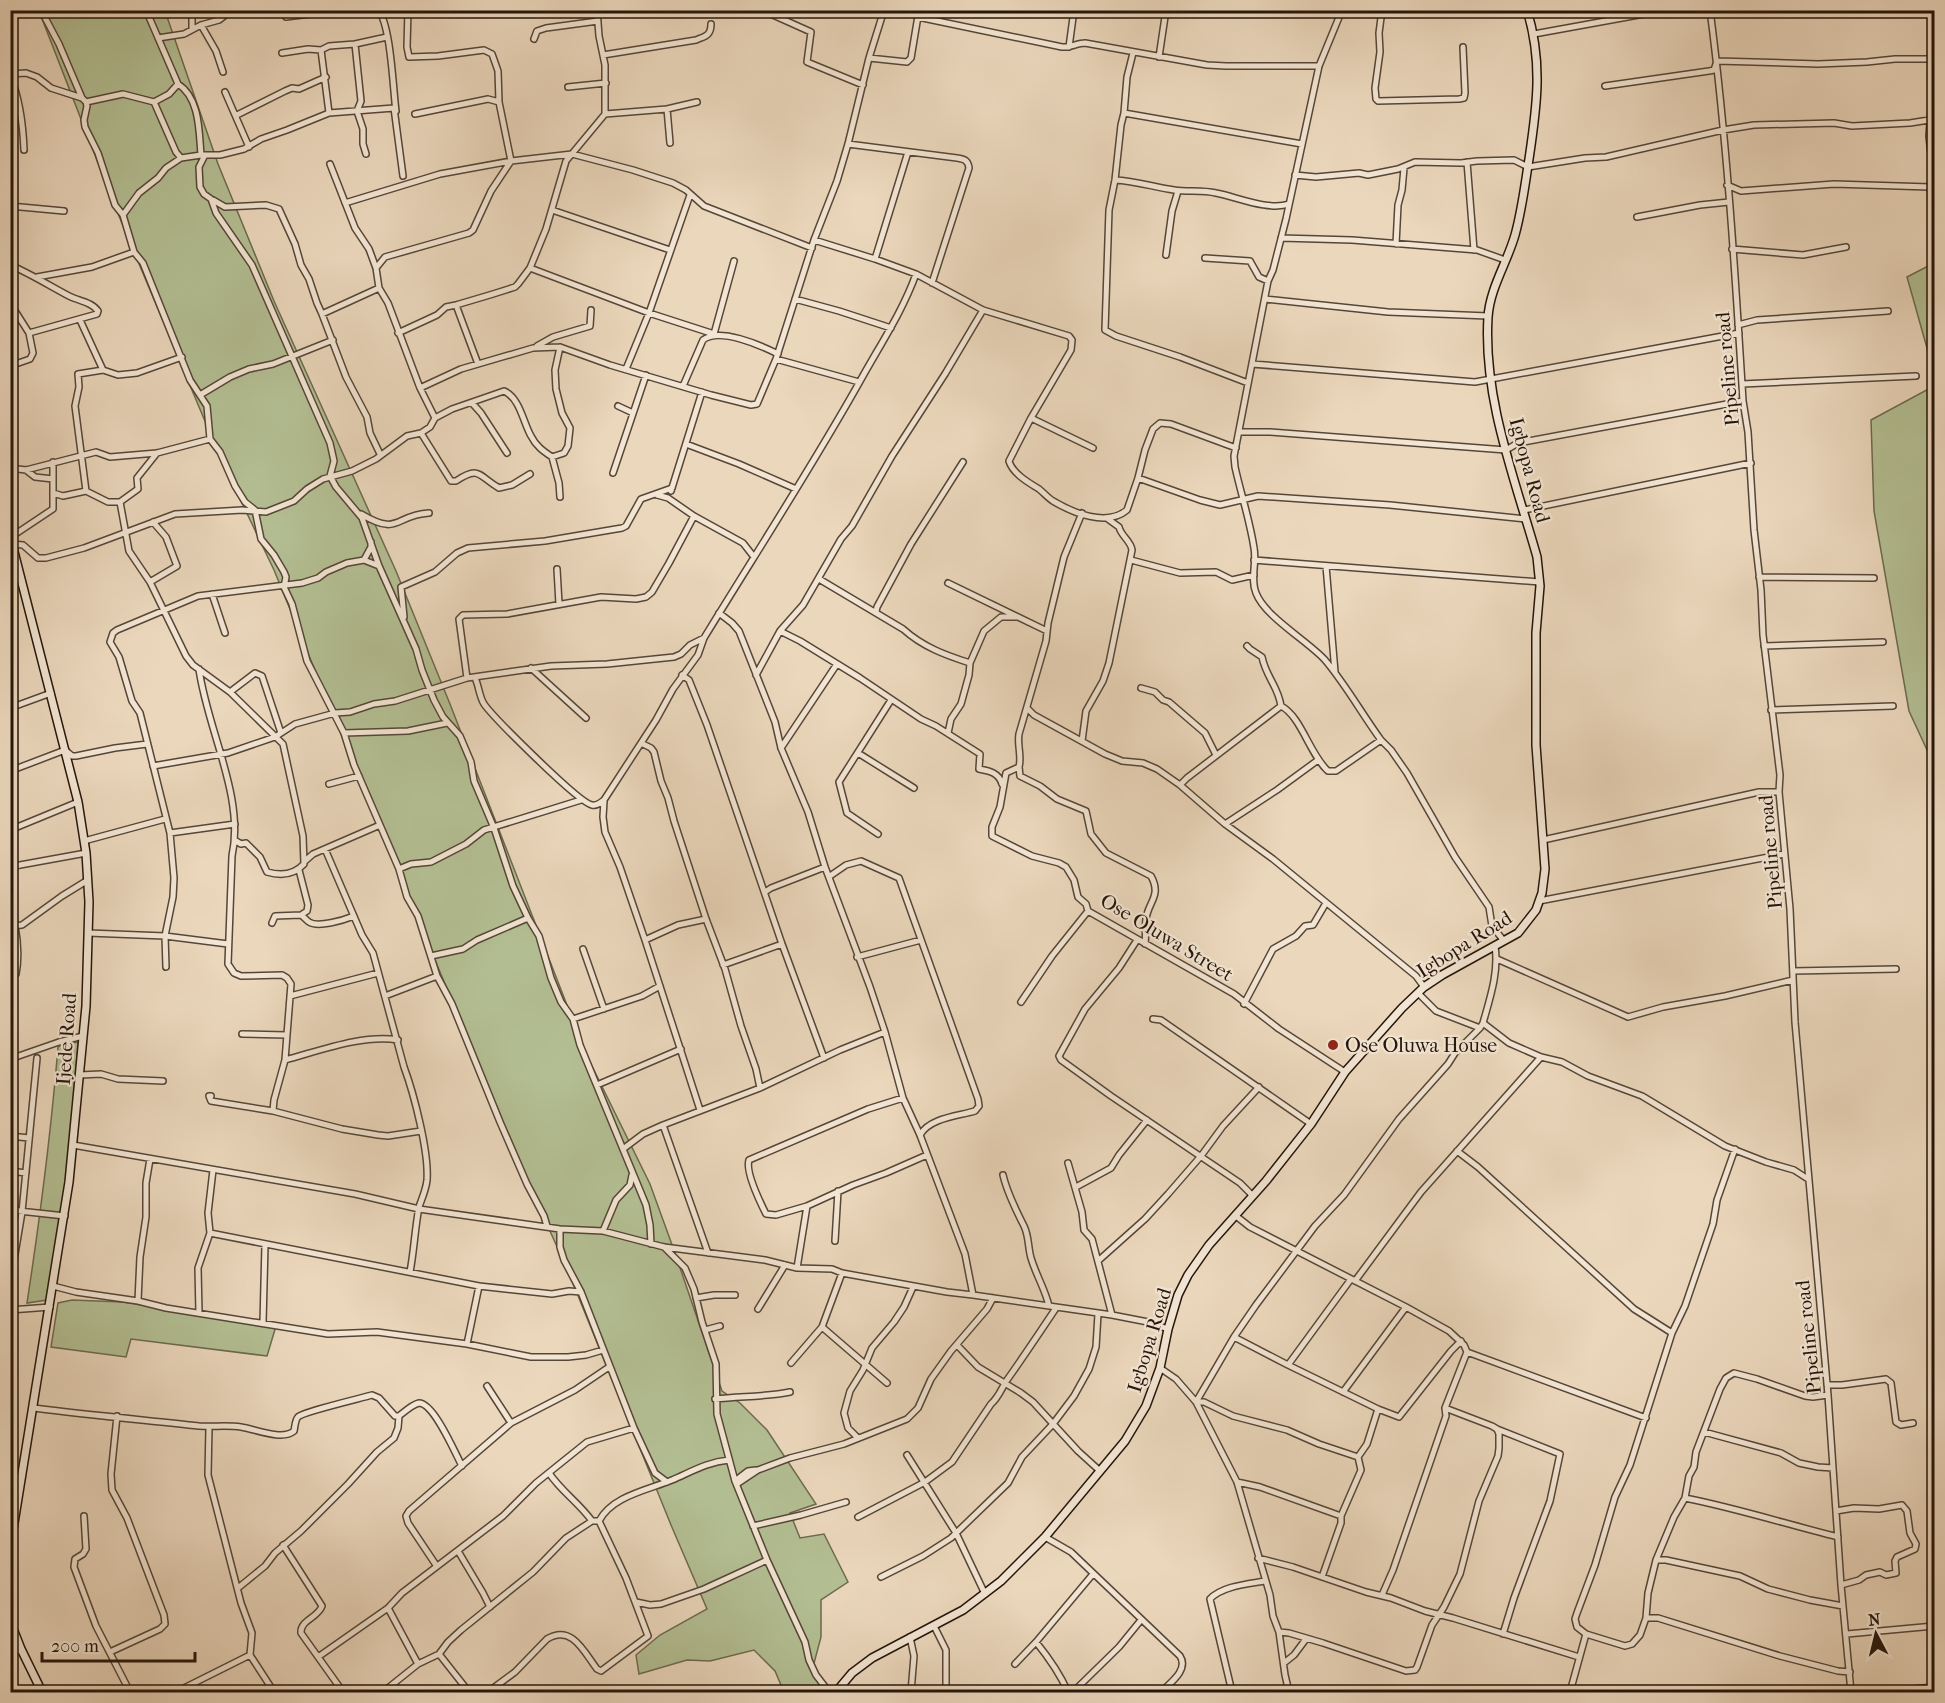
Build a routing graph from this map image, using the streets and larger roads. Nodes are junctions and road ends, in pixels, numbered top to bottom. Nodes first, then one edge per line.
1 (41, 10) edge
2 (146, 10) edge
3 (192, 10) edge
4 (232, 10) edge
5 (286, 10) edge
6 (343, 10) edge
7 (378, 10) edge
8 (408, 10) edge
9 (597, 10) edge
10 (762, 10) edge
11 (885, 10) edge
12 (1074, 10) edge
13 (1166, 10) edge
14 (1342, 10) edge
15 (1382, 10) edge
16 (1666, 10) edge
17 (1710, 10) edge
18 (1528, 11) edge
19 (918, 14) edge
20 (598, 21) junction
21 (711, 24) dead end
22 (201, 25) junction
23 (192, 29) junction
24 (1534, 34) junction
25 (387, 37) junction
26 (158, 38) junction
27 (534, 39) dead end
28 (355, 44) junction
29 (1069, 47) junction
30 (1462, 47) dead end
31 (321, 50) junction
32 (282, 53) dead end
33 (1133, 53) junction
34 (603, 55) junction
35 (1159, 57) junction
36 (869, 58) junction
37 (1935, 59) edge
38 (1717, 61) junction
39 (1319, 66) junction
40 (1935, 70) edge
41 (223, 72) dead end
42 (10, 75) edge
43 (326, 77) junction
44 (606, 83) junction
45 (178, 84) junction
46 (863, 84) junction
47 (1605, 86) dead end
48 (568, 87) dead end
49 (225, 92) dead end
50 (87, 102) junction
51 (153, 102) junction
52 (499, 102) junction
53 (696, 102) dead end
54 (667, 109) junction
55 (357, 111) junction
56 (396, 111) junction
57 (329, 113) junction
58 (1124, 113) junction
59 (415, 114) dead end
60 (605, 114) junction
61 (237, 115) junction
62 (1929, 120) junction
63 (1723, 130) junction
64 (670, 142) dead end
65 (848, 144) junction
66 (1302, 144) junction
67 (249, 147) junction
68 (24, 150) dead end
69 (908, 152) junction
70 (366, 154) dead end
71 (572, 154) junction
72 (203, 155) junction
73 (181, 158) junction
74 (511, 161) junction
75 (1467, 162) junction
76 (330, 164) dead end
77 (1528, 167) junction
78 (1404, 168) junction
79 (1294, 175) junction
80 (403, 176) dead end
81 (1115, 180) junction
82 (1727, 185) junction
83 (1930, 187) junction
84 (1178, 191) junction
85 (690, 195) junction
86 (211, 200) junction
87 (1729, 202) junction
88 (345, 203) junction
89 (1289, 204) junction
90 (10, 206) edge
91 (552, 210) junction
92 (64, 211) dead end
93 (1935, 212) edge
94 (123, 214) junction
95 (1637, 217) dead end
96 (1281, 238) junction
97 (814, 240) junction
98 (1396, 244) junction
99 (1846, 247) dead end
100 (812, 248) junction
101 (1732, 249) junction
102 (670, 250) junction
103 (1474, 250) junction
104 (134, 252) junction
105 (1166, 255) dead end
106 (1205, 258) dead end
107 (875, 259) junction
108 (1505, 260) junction
109 (734, 261) dead end
110 (10, 265) edge
111 (376, 268) junction
112 (530, 268) junction
113 (916, 274) junction
114 (37, 277) junction
115 (1268, 281) junction
116 (932, 283) junction
117 (379, 288) junction
118 (795, 299) junction
119 (1265, 299) junction
120 (10, 303) edge
121 (456, 305) junction
122 (591, 310) dead end
123 (983, 310) junction
124 (1888, 311) dead end
125 (649, 313) junction
126 (322, 314) junction
127 (1488, 316) junction
128 (80, 320) junction
129 (1738, 325) junction
130 (891, 328) junction
131 (29, 333) junction
132 (398, 333) junction
133 (1739, 333) junction
134 (714, 334) junction
135 (333, 340) junction
136 (560, 347) junction
137 (533, 348) junction
138 (777, 356) junction
139 (182, 357) junction
140 (293, 357) junction
141 (478, 364) junction
142 (1252, 364) junction
143 (10, 366) edge
144 (626, 369) junction
145 (103, 370) junction
146 (646, 375) junction
147 (1917, 376) dead end
148 (1490, 379) junction
149 (859, 382) junction
150 (1248, 383) junction
151 (1742, 384) junction
152 (683, 386) junction
153 (420, 388) junction
154 (702, 392) junction
155 (200, 395) junction
156 (1743, 401) junction
157 (472, 404) junction
158 (618, 406) dead end
159 (633, 413) junction
160 (435, 418) junction
161 (1031, 418) junction
162 (430, 427) junction
163 (1239, 432) junction
164 (421, 433) junction
165 (210, 439) junction
166 (686, 444) junction
167 (430, 446) junction
168 (1093, 448) dead end
169 (1236, 448) junction
170 (1506, 450) junction
171 (157, 453) junction
172 (507, 453) dead end
173 (380, 454) junction
174 (83, 455) junction
175 (552, 457) junction
176 (53, 462) junction
177 (963, 462) dead end
178 (1750, 463) junction
179 (10, 468) edge
180 (26, 470) junction
181 (613, 472) dead end
182 (530, 474) dead end
183 (330, 476) junction
184 (1138, 478) junction
185 (53, 479) junction
186 (672, 488) junction
187 (796, 489) junction
188 (86, 491) junction
189 (54, 493) junction
190 (655, 495) junction
191 (560, 497) dead end
192 (668, 498) junction
193 (1242, 500) junction
194 (120, 502) junction
195 (245, 502) junction
196 (242, 510) junction
197 (255, 510) junction
198 (1524, 510) junction
199 (359, 513) junction
200 (429, 513) dead end
201 (1082, 513) junction
202 (694, 516) junction
203 (1108, 519) junction
204 (1526, 519) junction
205 (153, 522) junction
206 (127, 532) junction
207 (11, 539) edge
208 (371, 540) junction
209 (754, 557) junction
210 (363, 560) junction
211 (1131, 560) junction
212 (1254, 560) junction
213 (379, 566) junction
214 (1326, 566) junction
215 (19, 568) junction
216 (557, 569) dead end
217 (10, 573) edge
218 (1254, 575) junction
219 (1760, 577) junction
220 (1874, 578) dead end
221 (819, 579) junction
222 (150, 582) junction
223 (1540, 582) junction
224 (388, 583) junction
225 (948, 583) dead end
226 (284, 586) junction
227 (400, 588) junction
228 (212, 594) junction
229 (559, 603) junction
230 (165, 610) junction
231 (876, 612) junction
232 (719, 613) junction
233 (1018, 617) junction
234 (404, 621) junction
235 (780, 631) junction
236 (1047, 631) junction
237 (225, 633) dead end
238 (704, 638) junction
239 (1883, 642) dead end
240 (1247, 646) dead end
241 (1764, 646) junction
242 (970, 663) junction
243 (837, 664) junction
244 (531, 668) junction
245 (199, 669) junction
246 (1335, 672) junction
247 (682, 675) junction
248 (756, 675) junction
249 (467, 678) junction
250 (475, 678) junction
251 (1141, 688) dead end
252 (431, 691) junction
253 (230, 692) junction
254 (51, 693) junction
255 (891, 700) junction
256 (1281, 706) junction
257 (1893, 706) dead end
258 (10, 708) edge
259 (1026, 708) junction
260 (1772, 710) junction
261 (335, 713) junction
262 (586, 718) dead end
263 (442, 720) junction
264 (344, 733) junction
265 (948, 733) junction
266 (278, 735) junction
267 (1380, 740) junction
268 (1082, 741) junction
269 (641, 743) junction
270 (147, 744) junction
271 (782, 748) junction
272 (65, 750) junction
273 (858, 753) junction
274 (220, 754) junction
275 (1216, 755) junction
276 (1317, 760) junction
277 (153, 766) junction
278 (1019, 767) junction
279 (10, 771) edge
280 (359, 776) junction
281 (329, 784) dead end
282 (1180, 785) junction
283 (914, 788) dead end
284 (1003, 789) junction
285 (1779, 792) junction
286 (581, 800) junction
287 (604, 800) junction
288 (78, 802) junction
289 (165, 819) junction
290 (235, 824) junction
291 (1225, 824) junction
292 (380, 825) junction
293 (494, 828) junction
294 (10, 830) edge
295 (170, 833) junction
296 (878, 834) dead end
297 (84, 840) junction
298 (1543, 840) junction
299 (236, 841) junction
300 (325, 849) junction
301 (86, 853) junction
302 (305, 853) junction
303 (313, 854) junction
304 (1784, 854) junction
305 (304, 861) junction
306 (825, 867) junction
307 (10, 868) edge
308 (399, 869) junction
309 (299, 870) junction
310 (830, 876) junction
311 (88, 880) junction
312 (765, 892) junction
313 (1539, 901) junction
314 (1326, 903) junction
315 (1088, 911) junction
316 (301, 915) junction
317 (354, 916) junction
318 (528, 918) junction
319 (706, 919) junction
320 (272, 923) dead end
321 (13, 926) edge
322 (88, 933) junction
323 (165, 936) junction
324 (645, 940) junction
325 (921, 940) junction
326 (1137, 940) junction
327 (1503, 941) junction
328 (228, 944) junction
329 (782, 944) junction
330 (1144, 944) junction
331 (1495, 946) junction
332 (583, 949) dead end
333 (431, 956) junction
334 (858, 957) junction
335 (1497, 959) junction
336 (723, 965) junction
337 (166, 967) dead end
338 (1896, 969) dead end
339 (1793, 971) junction
340 (378, 974) junction
341 (437, 976) junction
342 (10, 978) edge
343 (1792, 980) junction
344 (660, 986) junction
345 (1421, 990) junction
346 (290, 996) junction
347 (385, 996) junction
348 (1021, 1002) dead end
349 (1244, 1004) junction
350 (604, 1009) junction
351 (573, 1019) junction
352 (1153, 1019) dead end
353 (1482, 1025) junction
354 (885, 1032) junction
355 (242, 1034) dead end
356 (286, 1035) junction
357 (83, 1036) junction
358 (398, 1040) junction
359 (681, 1049) junction
360 (1541, 1057) junction
361 (37, 1058) dead end
362 (824, 1058) junction
363 (10, 1059) edge
364 (285, 1060) junction
365 (1345, 1072) junction
366 (80, 1075) junction
367 (163, 1081) dead end
368 (597, 1085) junction
369 (1259, 1087) junction
370 (760, 1088) junction
371 (211, 1096) dead end
372 (903, 1098) junction
373 (700, 1110) junction
374 (273, 1111) junction
375 (1147, 1120) junction
376 (1311, 1124) junction
377 (663, 1125) junction
378 (421, 1131) junction
379 (920, 1135) junction
380 (10, 1136) edge
381 (29, 1138) junction
382 (73, 1145) junction
383 (623, 1149) junction
384 (1735, 1149) junction
385 (1457, 1151) junction
386 (927, 1155) junction
387 (1200, 1156) junction
388 (150, 1159) junction
389 (1807, 1161) junction
390 (1068, 1163) dead end
391 (213, 1170) junction
392 (1794, 1170) junction
393 (10, 1171) edge
394 (26, 1173) junction
395 (633, 1174) junction
396 (1003, 1175) dead end
397 (1808, 1179) junction
398 (1076, 1187) junction
399 (838, 1191) junction
400 (1253, 1196) junction
401 (807, 1206) junction
402 (419, 1209) junction
403 (10, 1210) edge
404 (22, 1212) junction
405 (65, 1216) junction
406 (1236, 1216) junction
407 (547, 1226) junction
408 (560, 1229) junction
409 (603, 1231) junction
410 (210, 1233) junction
411 (835, 1241) dead end
412 (651, 1244) junction
413 (265, 1245) junction
414 (664, 1247) junction
415 (1297, 1251) junction
416 (13, 1252) edge
417 (708, 1253) junction
418 (1098, 1261) junction
419 (785, 1265) junction
420 (797, 1268) junction
421 (410, 1272) junction
422 (842, 1273) junction
423 (1353, 1280) junction
424 (10, 1284) edge
425 (53, 1286) junction
426 (480, 1286) junction
427 (914, 1287) junction
428 (581, 1292) junction
429 (973, 1294) junction
430 (735, 1295) dead end
431 (696, 1298) junction
432 (993, 1298) junction
433 (138, 1301) junction
434 (1406, 1306) junction
435 (50, 1307) junction
436 (1053, 1307) junction
437 (758, 1309) dead end
438 (10, 1310) edge
439 (199, 1313) junction
440 (1098, 1314) junction
441 (1112, 1315) junction
442 (263, 1323) junction
443 (720, 1326) dead end
444 (822, 1327) junction
445 (1168, 1329) junction
446 (705, 1330) junction
447 (1672, 1333) junction
448 (1234, 1337) junction
449 (1461, 1341) junction
450 (467, 1344) junction
451 (957, 1345) junction
452 (603, 1350) junction
453 (1467, 1352) junction
454 (791, 1363) dead end
455 (865, 1365) junction
456 (1288, 1365) junction
457 (609, 1367) junction
458 (1160, 1368) junction
459 (887, 1383) dead end
460 (1005, 1383) junction
461 (1827, 1385) junction
462 (487, 1386) dead end
463 (790, 1392) dead end
464 (1343, 1392) junction
465 (1828, 1395) junction
466 (715, 1399) junction
467 (1196, 1402) junction
468 (34, 1408) junction
469 (1445, 1408) junction
470 (1378, 1410) junction
471 (117, 1416) junction
472 (399, 1416) junction
473 (1646, 1418) junction
474 (511, 1423) junction
475 (1913, 1423) dead end
476 (1053, 1424) junction
477 (209, 1427) junction
478 (634, 1428) junction
479 (1497, 1429) junction
480 (1704, 1432) junction
481 (858, 1438) junction
482 (907, 1455) dead end
483 (1358, 1457) junction
484 (729, 1460) junction
485 (462, 1466) junction
486 (732, 1468) junction
487 (1833, 1468) junction
488 (758, 1470) junction
489 (748, 1471) junction
490 (1100, 1471) junction
491 (549, 1473) junction
492 (667, 1482) junction
493 (925, 1482) junction
494 (1237, 1482) junction
495 (736, 1483) junction
496 (1685, 1498) junction
497 (846, 1502) dead end
498 (1836, 1511) junction
499 (84, 1516) dead end
500 (858, 1516) dead end
501 (1341, 1516) junction
502 (595, 1521) junction
503 (753, 1526) junction
504 (956, 1533) junction
505 (1838, 1536) junction
506 (1045, 1537) junction
507 (283, 1545) junction
508 (10, 1548) edge
509 (458, 1551) junction
510 (767, 1560) junction
511 (1656, 1560) junction
512 (1261, 1561) junction
513 (436, 1565) junction
514 (1093, 1574) junction
515 (881, 1577) dead end
516 (1322, 1577) junction
517 (1265, 1581) junction
518 (1841, 1585) junction
519 (238, 1588) junction
520 (985, 1594) junction
521 (1382, 1595) junction
522 (636, 1602) junction
523 (1843, 1606) junction
524 (490, 1607) junction
525 (388, 1608) junction
526 (1440, 1615) junction
527 (1646, 1618) junction
528 (1141, 1620) junction
529 (10, 1621) edge
530 (934, 1626) junction
531 (1935, 1626) edge
532 (1279, 1632) junction
533 (1503, 1634) junction
534 (1586, 1634) junction
535 (1847, 1634) junction
536 (910, 1637) junction
537 (1306, 1639) junction
538 (1036, 1642) junction
539 (21, 1649) junction
540 (110, 1652) junction
541 (10, 1654) edge
542 (439, 1654) junction
543 (250, 1655) junction
544 (318, 1657) junction
545 (1579, 1657) junction
546 (1284, 1663) junction
547 (418, 1664) junction
548 (1015, 1664) dead end
549 (1850, 1672) junction
550 (1935, 1687) edge
551 (390, 1690) edge
552 (42, 1692) edge
553 (130, 1692) edge
554 (176, 1692) edge
555 (274, 1692) edge
556 (343, 1692) edge
557 (383, 1692) edge
558 (469, 1692) edge
559 (488, 1692) edge
560 (829, 1692) edge
561 (836, 1692) edge
562 (911, 1692) edge
563 (946, 1692) edge
564 (1070, 1692) edge
565 (1161, 1692) edge
566 (1232, 1692) edge
567 (1289, 1692) edge
568 (1570, 1692) edge
569 (1851, 1692) edge
570 (1880, 1692) edge

1 - 50 street
2 - 26 street
3 - 23 street
4 - 22 street
5 - 6 street
7 - 25 street
8 - 52 street
9 - 20 street
10 - 46 street
11 - 36 street
12 - 29 street
13 - 35 street
14 - 39 street
15 - 30 street
16 - 24 street
17 - 38 street, Pipeline road
18 - 24 street, Igbopa Road
19 - 29 street
19 - 36 street
20 - 27 street
20 - 34 street
21 - 34 street
22 - 23 street
22 - 41 street
23 - 26 street
24 - 77 street, Igbopa Road
25 - 28 street
25 - 56 street
26 - 45 street
28 - 31 street
28 - 55 street
29 - 33 street
31 - 32 street
31 - 43 street
33 - 35 street
33 - 58 street
34 - 44 street
35 - 39 street
36 - 46 street
37 - 38 street
38 - 47 street
38 - 63 street, Pipeline road
39 - 66 street
40 - 62 street
42 - 50 street
42 - 68 street
43 - 57 street
43 - 61 street
44 - 48 street
44 - 60 street
45 - 51 street
45 - 72 street
46 - 65 street
49 - 61 street
50 - 51 street
50 - 94 street
51 - 73 street
52 - 59 street
52 - 74 street
53 - 54 street
54 - 60 street
54 - 64 street
55 - 56 street
55 - 57 street
55 - 70 street
56 - 80 street
57 - 67 street
58 - 66 street
58 - 81 street
60 - 71 street
61 - 67 street
62 - 63 street
62 - 83 street
63 - 77 street
63 - 82 street, Pipeline road
65 - 69 street
65 - 97 street
66 - 79 street
67 - 72 street
69 - 107 street
69 - 116 street
71 - 74 street
71 - 85 street
71 - 91 street
72 - 73 street
72 - 86 street
73 - 94 street
74 - 88 street
74 - 111 street
75 - 77 street
75 - 78 street
75 - 103 street
76 - 88 street
77 - 108 street, Igbopa Road
78 - 79 street
78 - 98 street
79 - 89 street
81 - 84 street
81 - 150 street
82 - 83 street
82 - 87 street, Pipeline road
83 - 93 street
84 - 89 street
84 - 105 street
85 - 100 street
85 - 102 street
86 - 126 street
86 - 140 street
87 - 95 street
87 - 101 street, Pipeline road
88 - 111 street
89 - 96 street
90 - 92 street
91 - 102 street
91 - 112 street
94 - 104 street
96 - 98 street
96 - 115 street
97 - 100 street
97 - 107 street
98 - 103 street
99 - 101 street
100 - 118 street
101 - 129 street, Pipeline road
102 - 125 street
103 - 108 street
104 - 114 street
104 - 139 street
106 - 115 street
107 - 113 street
108 - 127 street, Igbopa Road
109 - 134 street
110 - 114 street
111 - 117 street
112 - 121 street
112 - 125 street
113 - 116 street
113 - 130 street
114 - 128 street
115 - 119 street
116 - 123 street
117 - 126 street
117 - 132 street
118 - 130 street
118 - 138 street
119 - 127 street
119 - 142 street
120 - 131 street
121 - 132 street
121 - 141 street
122 - 137 street
123 - 161 street
123 - 221 street
124 - 129 street
125 - 134 street
125 - 144 street
126 - 135 street
127 - 148 street, Igbopa Road
128 - 131 street
128 - 145 street
129 - 133 street, Pipeline road
130 - 149 street
131 - 143 street
132 - 153 street
133 - 148 street
133 - 151 street, Pipeline road
134 - 138 street
134 - 152 street
135 - 140 street
135 - 173 street
136 - 137 street
136 - 144 street
136 - 175 street
137 - 141 street
138 - 149 street
138 - 154 street
139 - 145 street
139 - 155 street
140 - 155 street
140 - 183 street
141 - 153 street
142 - 148 street
142 - 150 street
144 - 146 street
145 - 174 street
146 - 152 street
146 - 159 street
147 - 151 street
148 - 170 street, Igbopa Road
149 - 187 street
150 - 163 street
151 - 156 street, Pipeline road
152 - 154 street
153 - 160 street
154 - 166 street
155 - 165 street
156 - 170 street
156 - 178 street, Pipeline road
157 - 160 street
157 - 172 street
157 - 175 street
158 - 159 street
159 - 181 street
160 - 162 street
161 - 168 street
161 - 201 street
162 - 164 street
162 - 167 street
163 - 169 street
163 - 170 street
164 - 167 street
164 - 173 street
165 - 171 street
165 - 195 street
166 - 186 street
166 - 187 street
167 - 182 street
169 - 184 street
169 - 193 street
170 - 198 street, Igbopa Road
171 - 174 street
171 - 194 street
173 - 183 street
174 - 176 street
174 - 188 street
175 - 191 street
176 - 180 street
176 - 185 street
177 - 231 street
178 - 198 street
178 - 219 street, Pipeline road
179 - 180 street
180 - 185 street
183 - 197 street
183 - 199 street
184 - 193 street
184 - 203 street
185 - 189 street
186 - 190 street
186 - 192 street
187 - 209 street
188 - 189 street
188 - 194 street
189 - 207 street
190 - 192 street
190 - 227 street
192 - 202 street
193 - 204 street
193 - 212 street
194 - 206 street
195 - 196 street
195 - 197 street
196 - 197 street
196 - 205 street
197 - 226 street
198 - 204 street, Igbopa Road
199 - 200 street
199 - 208 street
201 - 203 street
201 - 236 street
202 - 209 street
202 - 229 street
203 - 211 street
204 - 223 street, Igbopa Road
205 - 206 street
205 - 222 street
206 - 207 street
206 - 222 street
207 - 215 street, Ijede Road
208 - 210 street
208 - 213 street
209 - 232 street
210 - 213 street
210 - 226 street
211 - 218 street
211 - 268 street
212 - 214 street
212 - 218 street
213 - 224 street
214 - 223 street
214 - 246 street
215 - 217 street
215 - 254 street, Ijede Road
216 - 229 street
218 - 246 street
219 - 220 street
219 - 241 street, Pipeline road
221 - 231 street
221 - 235 street
222 - 230 street
223 - 298 street, Igbopa Road
224 - 227 street
224 - 234 street
225 - 233 street
226 - 228 street
226 - 261 street
227 - 234 street
228 - 230 street
228 - 237 street
229 - 249 street
230 - 245 street
230 - 270 street
231 - 242 street
232 - 238 street
232 - 248 street
233 - 236 street
233 - 242 street
234 - 252 street
235 - 243 street
235 - 248 street
236 - 259 street
238 - 244 street
238 - 247 street
239 - 241 street
240 - 256 street
241 - 260 street, Pipeline road
242 - 265 street
243 - 255 street
243 - 271 street
244 - 250 street
244 - 262 street
245 - 253 street
245 - 274 street
246 - 267 street
247 - 269 street
247 - 312 street
248 - 271 street
249 - 250 street
249 - 252 street
250 - 286 street
251 - 275 street
252 - 261 street
252 - 263 street
253 - 266 street
253 - 266 street
254 - 258 street
254 - 272 street, Ijede Road
255 - 265 street
255 - 273 street
256 - 275 street
256 - 276 street
257 - 260 street
259 - 268 street
259 - 278 street
260 - 285 street, Pipeline road
261 - 264 street
261 - 266 street
263 - 264 street
263 - 293 street
264 - 280 street
265 - 284 street
266 - 274 street
266 - 302 street
267 - 276 street
267 - 327 street
268 - 282 street
269 - 287 street
269 - 319 street
270 - 272 street
270 - 277 street
271 - 306 street
272 - 279 street
272 - 288 street, Ijede Road
273 - 283 street
273 - 296 street
274 - 277 street
274 - 290 street
275 - 282 street
276 - 291 street
277 - 289 street
278 - 284 street
278 - 330 street
280 - 281 street
280 - 292 street
282 - 291 street
284 - 315 street, Ose Oluwa Street
285 - 298 street
285 - 304 street, Pipeline road
286 - 287 street
286 - 293 street
287 - 324 street
288 - 294 street
288 - 297 street, Ijede Road
289 - 295 street
289 - 297 street
290 - 295 street
290 - 299 street
291 - 314 street
292 - 300 street
292 - 308 street
293 - 308 street
293 - 318 street
295 - 323 street
297 - 301 street, Ijede Road
298 - 313 street, Igbopa Road
299 - 309 street
299 - 328 street
300 - 303 street
300 - 317 street
301 - 307 street
301 - 311 street, Ijede Road
302 - 303 street
302 - 305 street
303 - 305 street
304 - 313 street
304 - 339 street, Pipeline road
305 - 309 street
306 - 310 street
306 - 312 street
308 - 333 street
309 - 316 street
310 - 325 street
310 - 334 street
311 - 321 street
311 - 322 street, Ijede Road
312 - 329 street
313 - 327 street, Igbopa Road
314 - 345 street
314 - 349 street
315 - 326 street, Ose Oluwa Street
315 - 348 street
316 - 317 street
316 - 320 street
317 - 340 street
318 - 333 street
318 - 351 street
319 - 324 street
319 - 336 street
321 - 342 street
322 - 323 street
322 - 357 street, Ijede Road
323 - 328 street
323 - 337 street
324 - 344 street
325 - 334 street
325 - 379 street
326 - 330 street, Ose Oluwa Street
326 - 375 street
327 - 331 street, Igbopa Road
328 - 346 street
329 - 336 street
329 - 362 street
330 - 349 street, Ose Oluwa Street
331 - 335 street
331 - 345 street, Igbopa Road
332 - 350 street
333 - 341 street
334 - 354 street
335 - 343 street
335 - 353 street
336 - 370 street
338 - 339 street
339 - 343 street, Pipeline road
340 - 346 street
340 - 347 street
341 - 347 street
341 - 407 street
343 - 389 street, Pipeline road
344 - 350 street
344 - 359 street
345 - 353 street
345 - 365 street, Igbopa Road
346 - 356 street
347 - 358 street
349 - 365 street, Ose Oluwa Street
350 - 351 street
351 - 368 street
352 - 369 street
353 - 360 street
353 - 415 street
354 - 362 street
354 - 372 street
355 - 356 street
356 - 364 street
357 - 363 street
357 - 366 street, Ijede Road
358 - 364 street
358 - 378 street
359 - 368 street
359 - 373 street
360 - 384 street
360 - 385 street
361 - 381 street
362 - 370 street
364 - 374 street
365 - 376 street, Igbopa Road
366 - 367 street
366 - 382 street, Ijede Road
368 - 383 street
369 - 376 street
369 - 387 street
370 - 373 street
371 - 374 street
372 - 379 street
372 - 401 street
373 - 377 street
374 - 378 street
375 - 387 street
375 - 398 street
376 - 400 street, Igbopa Road
377 - 383 street
377 - 417 street
378 - 402 street
379 - 386 street
380 - 381 street
381 - 394 street
382 - 388 street
382 - 405 street, Ijede Road
383 - 395 street
384 - 392 street
384 - 447 street
385 - 423 street
385 - 447 street
386 - 399 street
386 - 429 street
387 - 400 street
387 - 418 street
388 - 391 street
388 - 433 street
389 - 392 street
389 - 397 street, Pipeline road
390 - 398 street
391 - 402 street
391 - 410 street
392 - 397 street
393 - 394 street
394 - 404 street
395 - 409 street
395 - 412 street
396 - 436 street
397 - 461 street, Pipeline road
398 - 418 street
399 - 401 street
399 - 411 street
400 - 406 street, Igbopa Road
401 - 420 street
402 - 407 street
402 - 421 street
403 - 404 street
404 - 405 street
404 - 416 street
405 - 425 street, Ijede Road
406 - 415 street
406 - 445 street, Igbopa Road
407 - 408 street
408 - 409 street
408 - 428 street
409 - 412 street
410 - 413 street
410 - 439 street
412 - 414 street
413 - 421 street
413 - 442 street
414 - 417 street
414 - 431 street
415 - 423 street
415 - 448 street
416 - 424 street
417 - 419 street
418 - 441 street
419 - 420 street
419 - 437 street
420 - 422 street
421 - 426 street
422 - 427 street
422 - 444 street
423 - 434 street
423 - 456 street
425 - 433 street
425 - 435 street, Ijede Road
426 - 428 street
426 - 450 street
427 - 429 street
427 - 455 street
428 - 452 street
429 - 432 street
430 - 431 street
431 - 446 street
432 - 436 street
432 - 451 street
433 - 439 street
434 - 449 street
434 - 464 street
435 - 438 street
435 - 468 street, Ijede Road
436 - 440 street
436 - 460 street
439 - 442 street
440 - 441 street
440 - 476 street
441 - 445 street
442 - 450 street
443 - 446 street
444 - 454 street
444 - 455 street
445 - 458 street, Igbopa Road
446 - 466 street
447 - 473 street
448 - 456 street
448 - 467 street
449 - 453 street
449 - 470 street
450 - 452 street
451 - 460 street
451 - 481 street
452 - 457 street
453 - 469 street
453 - 473 street
455 - 459 street
455 - 481 street
456 - 464 street
457 - 474 street
457 - 478 street
458 - 467 street
458 - 490 street, Igbopa Road
460 - 476 street
460 - 493 street
461 - 465 street, Pipeline road
461 - 475 street
462 - 474 street
463 - 466 street
464 - 470 street
465 - 480 street
465 - 487 street, Pipeline road
466 - 484 street
467 - 483 street
467 - 494 street
468 - 471 street
468 - 508 street, Ijede Road
469 - 479 street
469 - 521 street
470 - 483 street
471 - 477 street
471 - 540 street
472 - 477 street
472 - 485 street
472 - 507 street
473 - 534 street
474 - 485 street
476 - 490 street
476 - 504 street
477 - 519 street
478 - 491 street
478 - 492 street
479 - 526 street
479 - 533 street
480 - 487 street
480 - 496 street
481 - 488 street
482 - 493 street
483 - 501 street
484 - 486 street
484 - 492 street
485 - 513 street
486 - 489 street
486 - 495 street
487 - 498 street, Pipeline road
488 - 489 street
488 - 495 street
489 - 495 street
490 - 506 street, Igbopa Road
491 - 502 street
491 - 509 street
492 - 502 street
493 - 500 street
493 - 504 street
494 - 501 street
494 - 512 street
495 - 503 street
496 - 505 street
496 - 511 street
497 - 503 street
498 - 505 street, Pipeline road
498 - 518 street
499 - 540 street
501 - 516 street
502 - 522 street
502 - 524 street
503 - 510 street
504 - 515 street
504 - 520 street
505 - 518 street, Pipeline road
506 - 514 street
506 - 520 street, Igbopa Road
507 - 519 street
507 - 544 street
509 - 513 street
509 - 524 street
510 - 522 street
510 - 560 street
511 - 523 street
511 - 527 street
512 - 516 street
512 - 517 street
513 - 525 street
514 - 528 street
514 - 538 street
516 - 521 street
517 - 532 street
517 - 566 street
518 - 523 street, Pipeline road
519 - 543 street
520 - 530 street, Igbopa Road
521 - 526 street
522 - 559 street
523 - 535 street, Pipeline road
524 - 542 street
525 - 544 street
525 - 547 street
526 - 533 street
526 - 537 street
527 - 534 street
527 - 549 street
528 - 564 street
528 - 565 street
529 - 539 street
530 - 536 street, Igbopa Road
530 - 563 street
531 - 535 street
532 - 537 street
532 - 546 street
533 - 545 street
534 - 545 street
535 - 549 street, Pipeline road
536 - 561 street, Igbopa Road
536 - 562 street
537 - 546 street
538 - 548 street
538 - 564 street
539 - 541 street
539 - 552 street
540 - 553 street
542 - 547 street
542 - 558 street
543 - 554 street
543 - 555 street
544 - 556 street
545 - 568 street
546 - 567 street
547 - 551 street
549 - 569 street, Pipeline road
550 - 570 street
551 - 557 street

